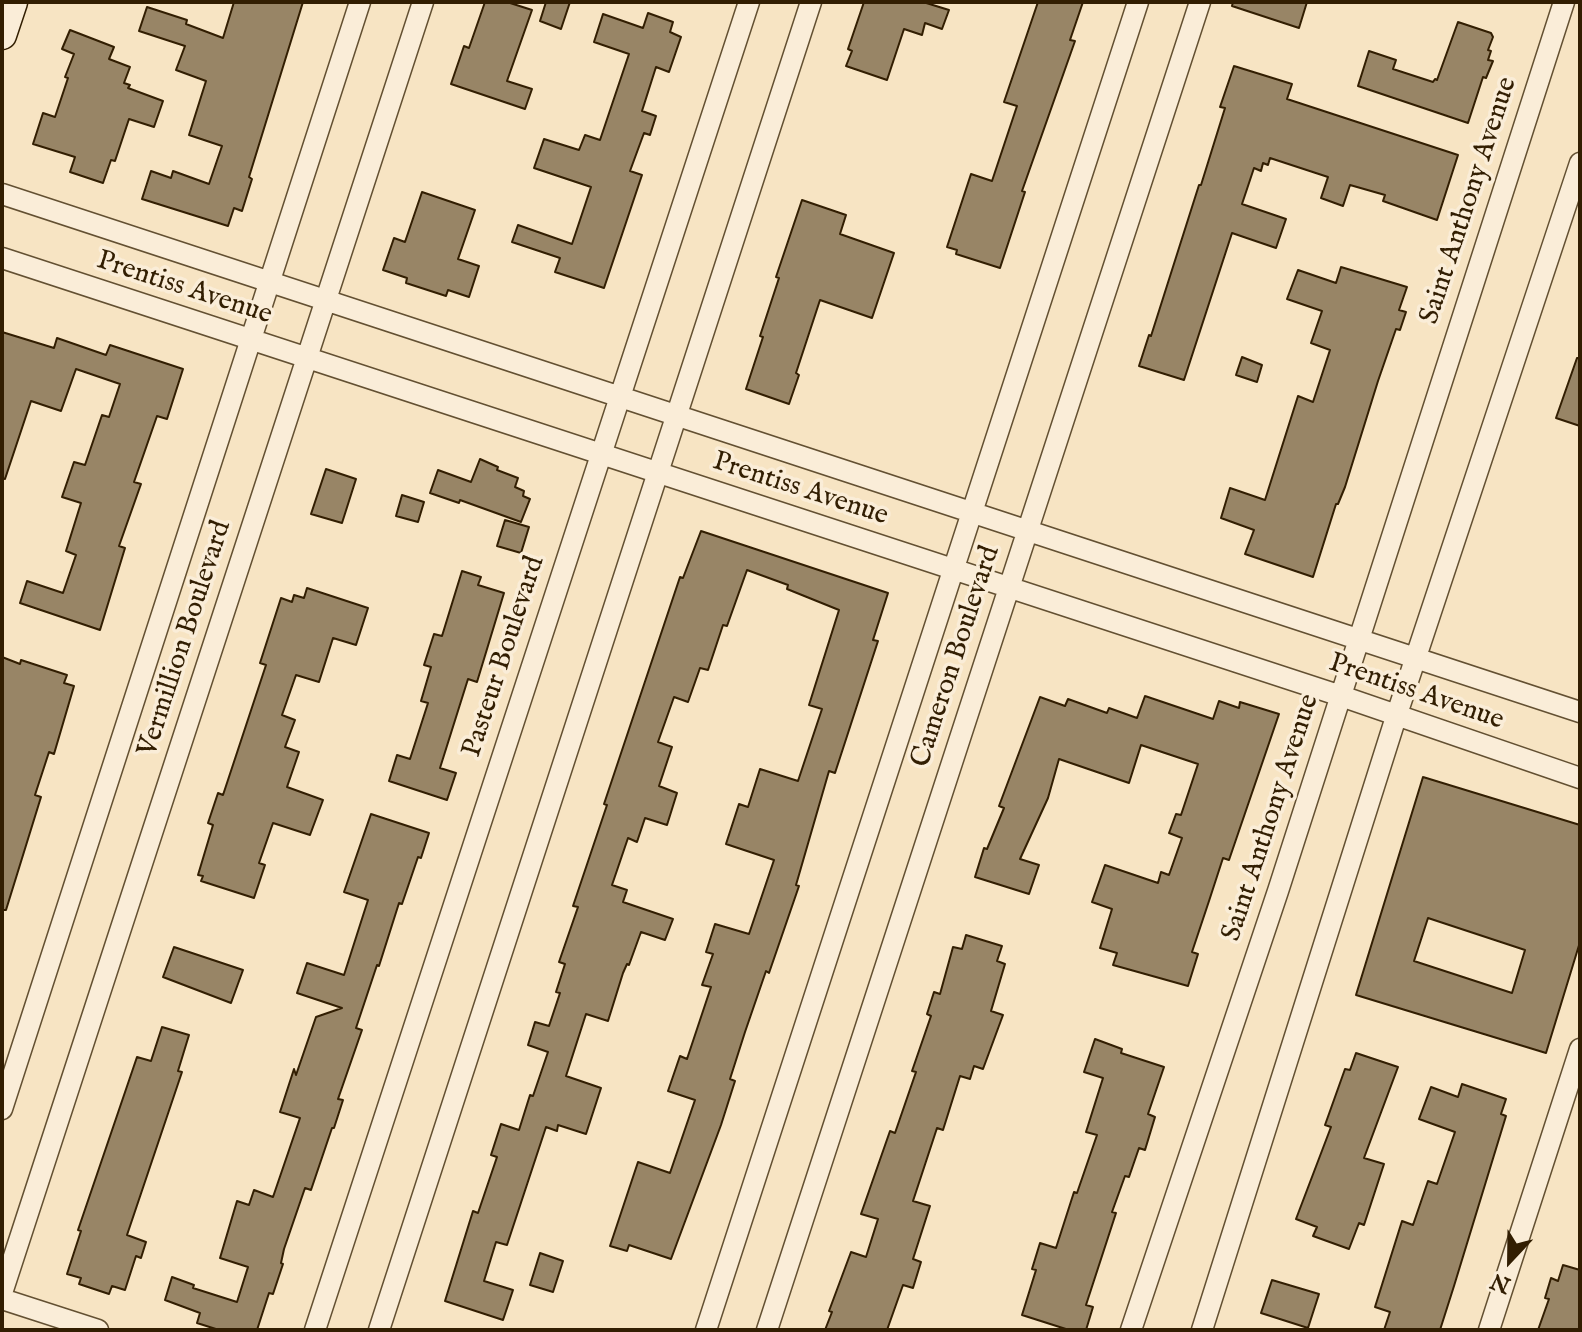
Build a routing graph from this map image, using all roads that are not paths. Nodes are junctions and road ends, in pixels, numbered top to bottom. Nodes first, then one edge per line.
1 (13, 2) edge
2 (360, 2) edge
3 (423, 2) edge
4 (749, 2) edge
5 (811, 2) edge
6 (1138, 2) edge
7 (1200, 2) edge
8 (1564, 2) edge
9 (2, 35) edge
10 (1580, 163) edge
11 (2, 194) edge
12 (2, 258) edge
13 (270, 282) junction
14 (325, 301) junction
15 (251, 340) junction
16 (307, 358) junction
17 (620, 398) junction
18 (676, 416) junction
19 (601, 454) junction
20 (658, 473) junction
21 (972, 513) junction
22 (1027, 532) junction
23 (953, 569) junction
24 (1009, 588) junction
25 (1359, 640) junction
26 (1415, 659) junction
27 (1341, 696) junction
28 (1580, 712) edge
29 (1396, 717) junction
30 (1580, 778) edge
31 (1580, 1049) edge
32 (2, 1109) edge
33 (2, 1296) edge
34 (98, 1330) edge
35 (315, 1330) edge
36 (379, 1330) edge
37 (706, 1330) edge
38 (767, 1330) edge
39 (1131, 1330) edge
40 (1202, 1330) edge
41 (1489, 1330) edge

1 - 9 main road
2 - 13 street, Vermillion Boulevard
3 - 14 street, Vermillion Boulevard
4 - 17 street, Pasteur Boulevard
5 - 18 street
6 - 21 street, Cameron Boulevard
7 - 22 street, Cameron Boulevard
8 - 25 street, Saint Anthony Avenue
10 - 26 street
11 - 13 street, Prentiss Avenue
12 - 15 street, Prentiss Avenue
13 - 14 street, Prentiss Avenue
13 - 15 street, Vermillion Boulevard
14 - 16 street, Vermillion Boulevard
14 - 17 street, Prentiss Avenue
15 - 16 street, Prentiss Avenue
15 - 32 street, Vermillion Boulevard
16 - 19 street, Prentiss Avenue
16 - 33 street, Vermillion Boulevard
17 - 18 street, Prentiss Avenue
17 - 19 street, Pasteur Boulevard
18 - 20 street
18 - 21 street, Prentiss Avenue
19 - 20 street, Prentiss Avenue
19 - 35 street, Pasteur Boulevard
20 - 23 street, Prentiss Avenue
20 - 36 street
21 - 22 street, Prentiss Avenue
21 - 23 street, Cameron Boulevard
22 - 24 street, Cameron Boulevard
22 - 25 street, Prentiss Avenue
23 - 24 street, Prentiss Avenue
23 - 37 street, Cameron Boulevard
24 - 27 street, Prentiss Avenue
24 - 38 street, Cameron Boulevard
25 - 26 street, Prentiss Avenue
25 - 27 street, Saint Anthony Avenue
26 - 28 street, Prentiss Avenue
26 - 29 street
27 - 29 street, Prentiss Avenue
27 - 39 street, Saint Anthony Avenue
29 - 30 street, Prentiss Avenue
29 - 40 street
31 - 41 street
33 - 34 street

